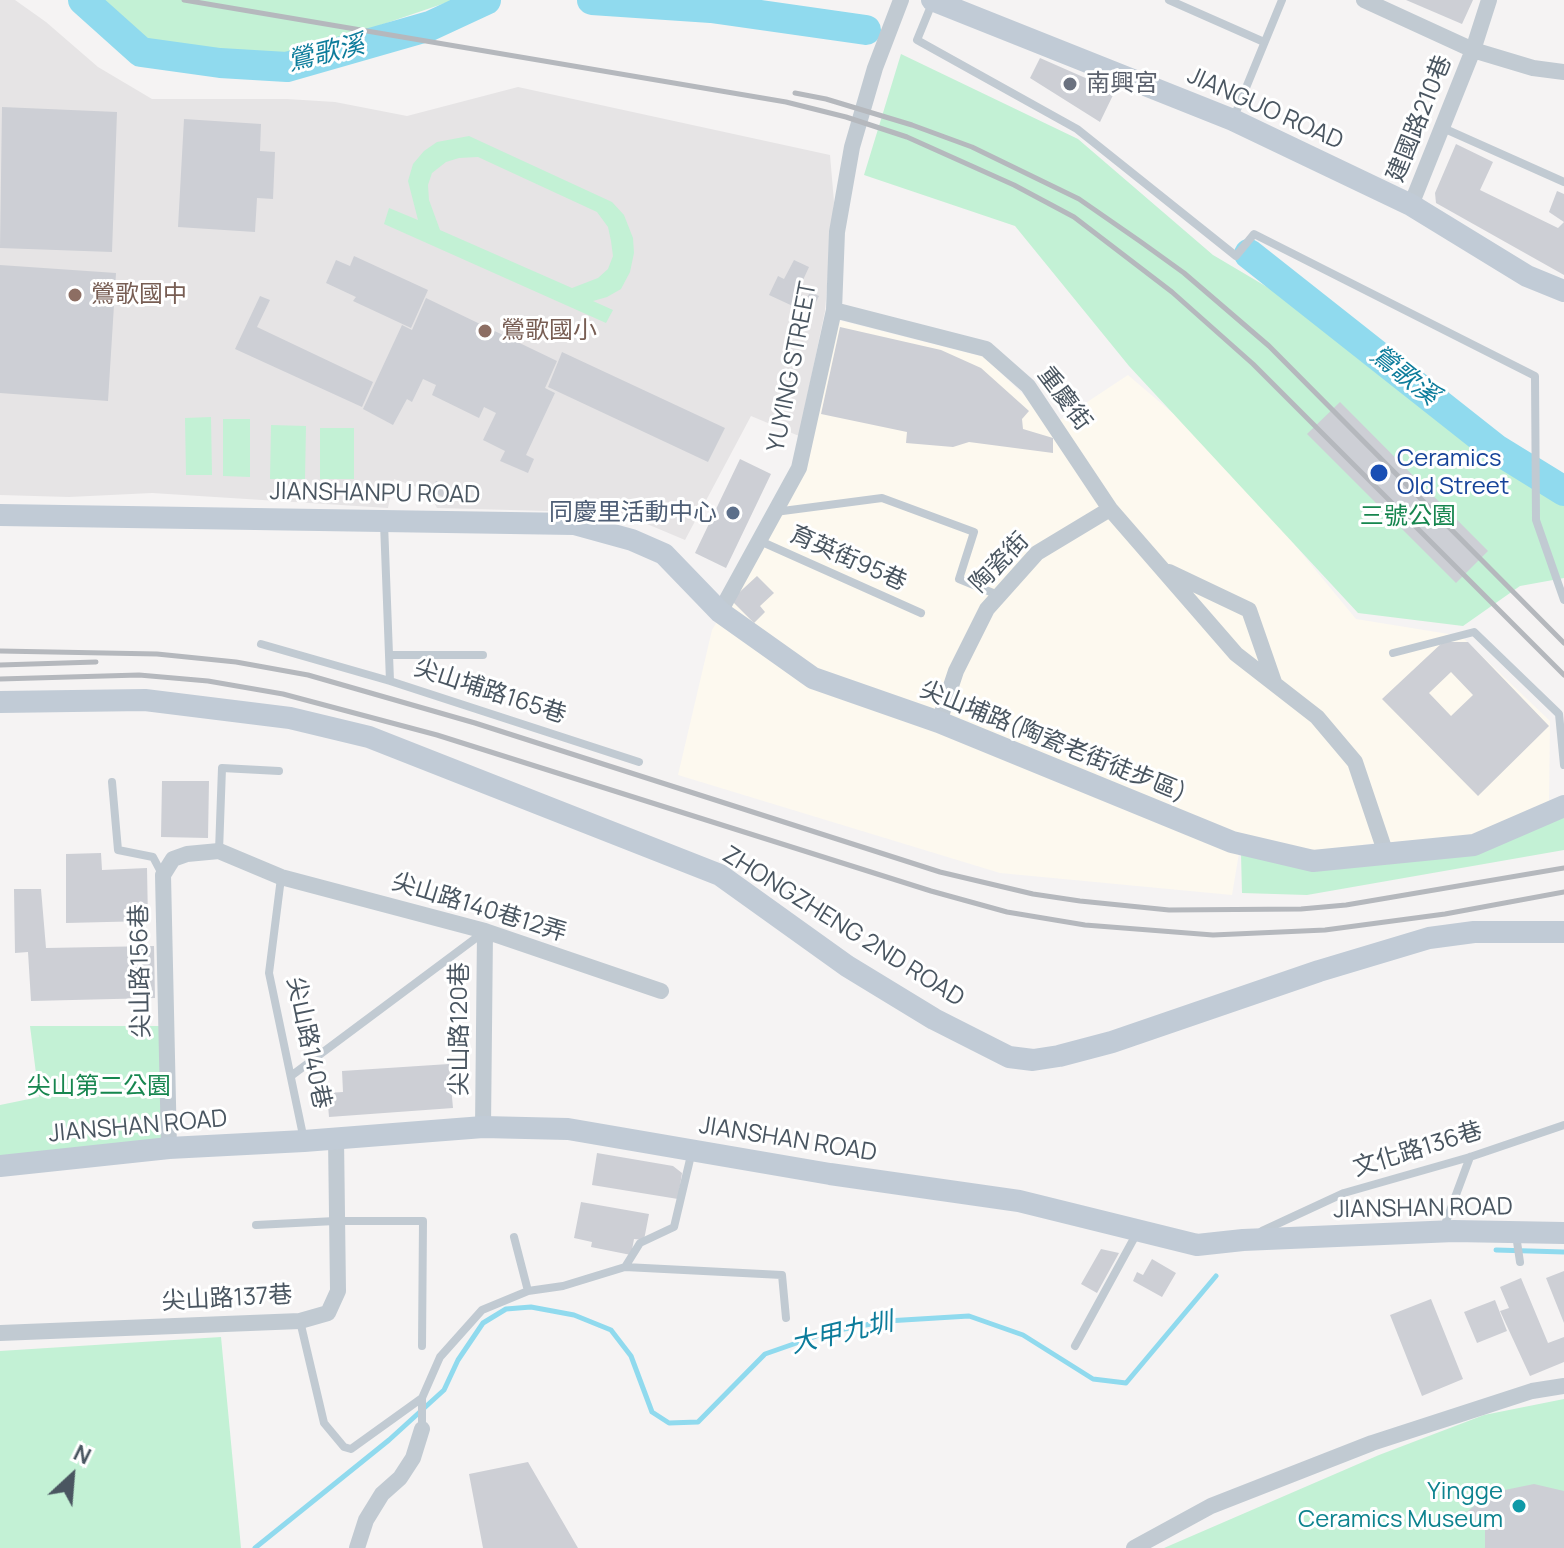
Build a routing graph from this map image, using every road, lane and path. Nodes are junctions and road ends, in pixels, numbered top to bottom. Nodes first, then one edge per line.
1 (901, 0) edge
2 (933, 0) edge
3 (1169, 0) edge
4 (1282, 0) edge
5 (1364, 0) edge
6 (1489, 0) edge
7 (1264, 42) junction
8 (1473, 50) junction
9 (1564, 72) edge
10 (1233, 120) junction
11 (1443, 128) junction
12 (1564, 182) edge
13 (1411, 205) junction
14 (1564, 291) edge
15 (834, 310) junction
16 (1110, 509) junction
17 (775, 512) junction
18 (0, 515) edge
19 (384, 520) junction
20 (759, 541) junction
21 (1163, 569) junction
22 (998, 596) junction
23 (1564, 600) edge
24 (720, 612) junction
25 (921, 613) dead end
26 (261, 644) dead end
27 (1393, 653) dead end
28 (389, 655) junction
29 (483, 655) dead end
30 (390, 681) junction
31 (1274, 684) junction
32 (0, 702) edge
33 (939, 722) junction
34 (639, 762) dead end
35 (1564, 765) edge
36 (279, 771) dead end
37 (112, 782) dead end
38 (1564, 806) edge
39 (219, 851) junction
40 (1386, 854) junction
41 (163, 875) junction
42 (281, 877) junction
43 (485, 931) junction
44 (1564, 932) edge
45 (661, 991) dead end
46 (291, 1076) junction
47 (1564, 1125) edge
48 (483, 1127) junction
49 (336, 1138) junction
50 (304, 1141) junction
51 (169, 1148) junction
52 (693, 1150) junction
53 (1470, 1157) junction
54 (0, 1166) edge
55 (335, 1221) junction
56 (256, 1225) dead end
57 (1139, 1230) junction
58 (1443, 1232) junction
59 (1564, 1233) edge
60 (514, 1237) dead end
61 (1516, 1238) junction
62 (1243, 1240) junction
63 (1520, 1262) dead end
64 (625, 1267) junction
65 (528, 1291) junction
66 (786, 1318) dead end
67 (300, 1321) junction
68 (0, 1333) edge
69 (422, 1346) dead end
70 (1075, 1346) dead end
71 (1564, 1386) edge
72 (421, 1402) junction
73 (422, 1429) joint
74 (357, 1548) edge
75 (1134, 1548) edge

1 - 15 street, YUYING STREET
2 - 10 main road, JIANGUO ROAD
2 - 23 lane
3 - 7 lane
4 - 7 lane
5 - 8 street
6 - 8 street, 建國路210巷
7 - 10 lane
8 - 9 street
8 - 11 street, 建國路210巷
10 - 13 main road, JIANGUO ROAD
11 - 12 lane
11 - 13 street, 建國路210巷
13 - 14 main road, JIANGUO ROAD
15 - 16 street, 重慶街
15 - 17 street, YUYING STREET
16 - 21 street, 重慶街
16 - 22 street, 陶瓷街
17 - 20 street, YUYING STREET
17 - 22 lane
18 - 19 main road, JIANSHANPU ROAD
19 - 24 main road, JIANSHANPU ROAD
19 - 28 lane, 尖山埔路165巷
20 - 24 street, YUYING STREET
20 - 25 lane, 育英街95巷
21 - 31 street, 重慶街
21 - 31 street, 重慶街
22 - 33 street, 陶瓷街
24 - 33 main road, 尖山埔路(陶瓷老街徒步區)
26 - 30 lane
27 - 35 lane
28 - 29 lane
28 - 30 lane, 尖山埔路165巷
30 - 34 lane, 尖山埔路165巷
31 - 40 street, 重慶街
32 - 44 main road, ZHONGZHENG 2ND ROAD
33 - 40 main road, 尖山埔路(陶瓷老街徒步區)
36 - 39 lane
37 - 41 lane
38 - 40 main road, 尖山埔路(陶瓷老街徒步區)
39 - 41 street, 尖山路156巷
39 - 42 street
41 - 51 street, 尖山路156巷
42 - 43 street, 尖山路140巷12弄
42 - 46 lane, 尖山路140巷
43 - 45 street, 尖山路140巷12弄
43 - 46 lane
43 - 48 street, 尖山路120巷
46 - 50 lane, 尖山路140巷
47 - 53 lane, 文化路136巷
48 - 49 main road, JIANSHAN ROAD
48 - 52 main road, JIANSHAN ROAD
49 - 50 main road, JIANSHAN ROAD
49 - 55 street, 尖山路137巷
50 - 51 main road, JIANSHAN ROAD
51 - 54 main road, JIANSHAN ROAD
52 - 57 main road, JIANSHAN ROAD
52 - 64 lane
53 - 58 lane
53 - 62 lane, 文化路136巷
55 - 56 lane
55 - 67 street, 尖山路137巷
55 - 69 lane
57 - 62 main road, JIANSHAN ROAD
57 - 70 lane
58 - 61 main road, JIANSHAN ROAD
58 - 62 main road, JIANSHAN ROAD
59 - 61 main road, JIANSHAN ROAD
60 - 65 lane
61 - 63 lane
64 - 65 lane
64 - 66 lane
65 - 72 lane
67 - 68 street, 尖山路137巷
67 - 72 lane
71 - 75 street
72 - 73 lane
73 - 74 street

